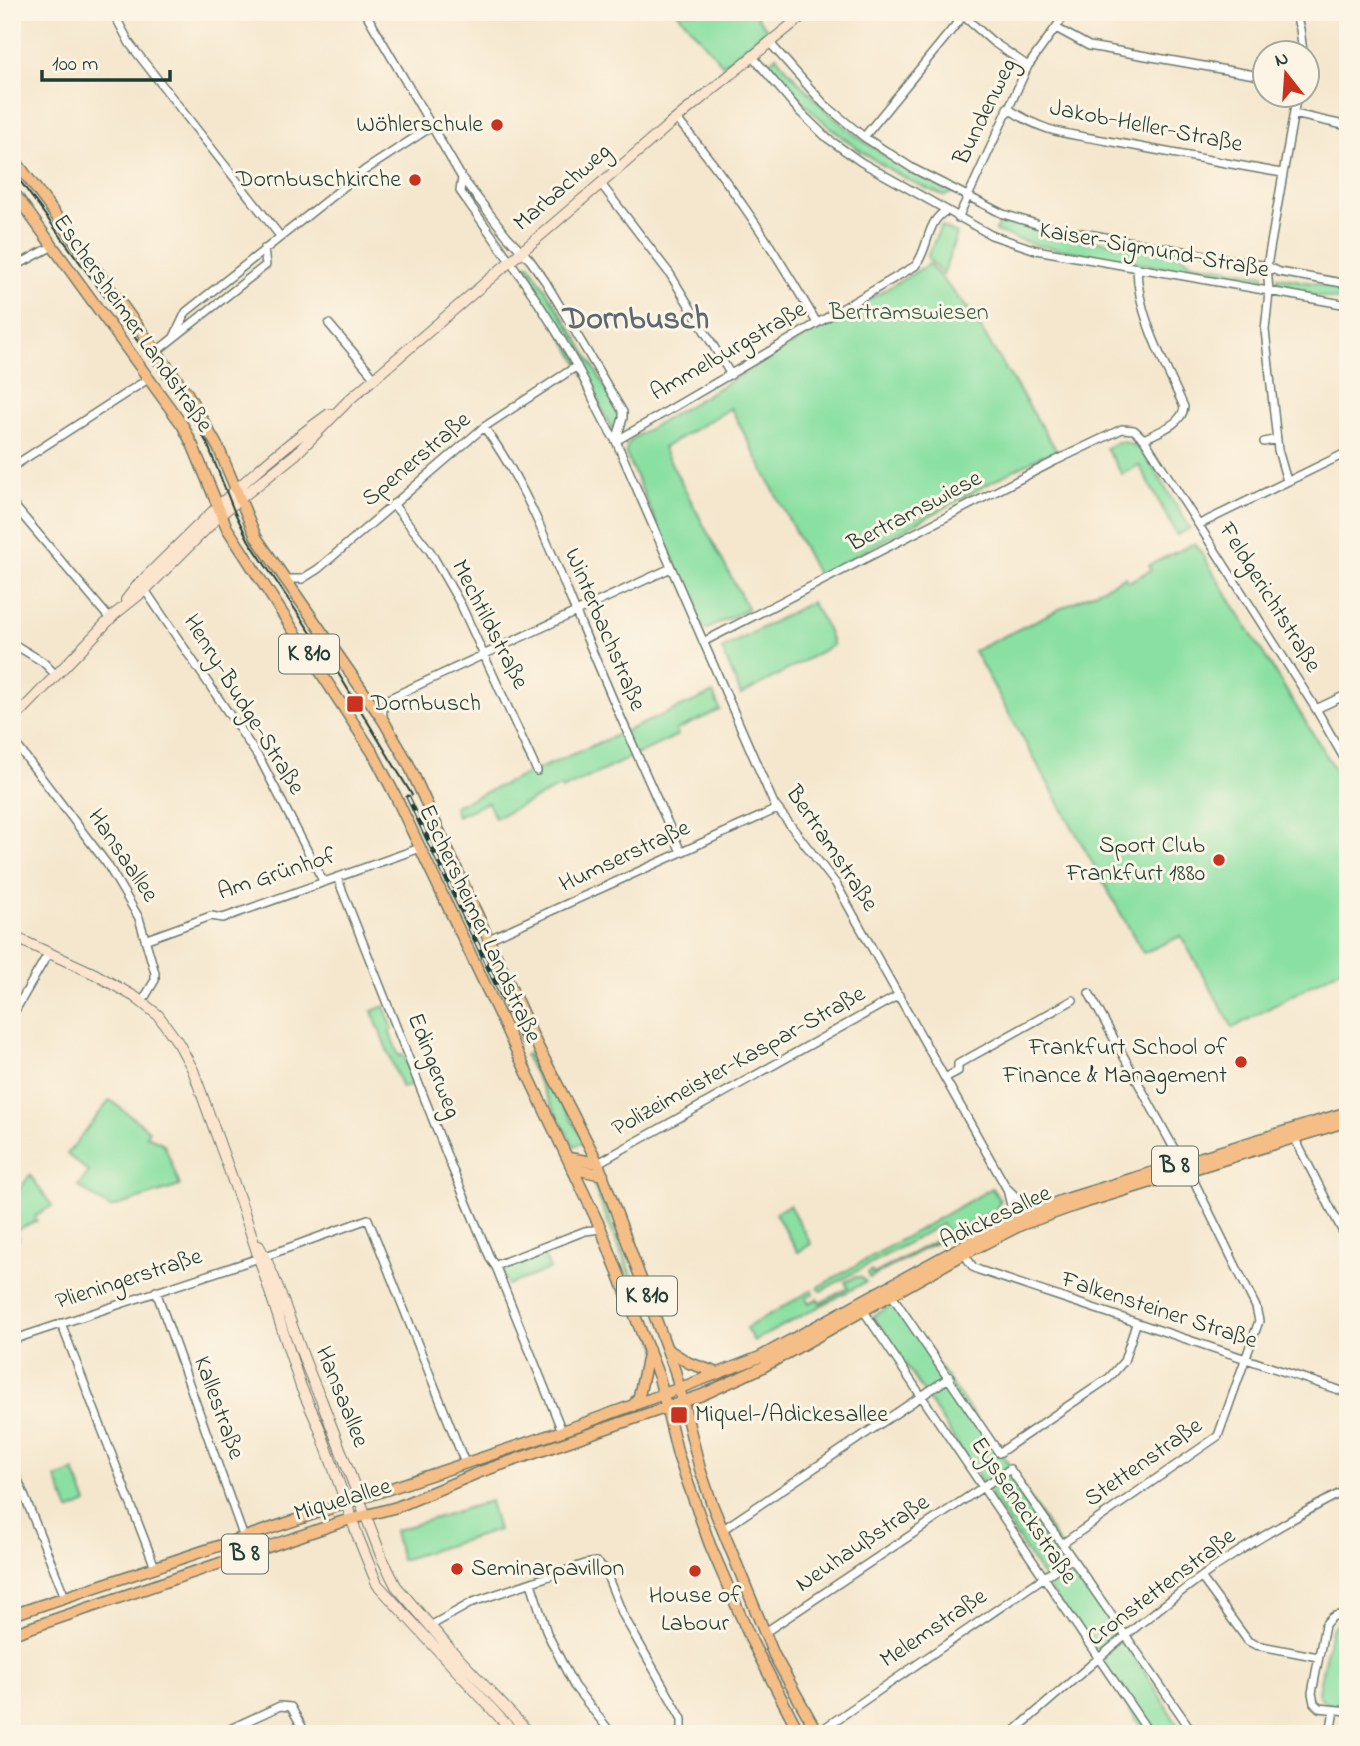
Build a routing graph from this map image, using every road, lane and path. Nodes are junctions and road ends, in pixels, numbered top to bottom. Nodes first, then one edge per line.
1 (113, 12) edge
2 (365, 12) edge
3 (807, 12) edge
4 (1067, 12) edge
5 (1295, 12) edge
6 (961, 14) edge
7 (1056, 27) junction
8 (1301, 38) edge
9 (770, 43) junction
10 (753, 57) junction
11 (1028, 66) junction
12 (1252, 75) edge
13 (1007, 108) junction
14 (1295, 108) edge
15 (1294, 114) junction
16 (676, 118) junction
17 (1348, 126) edge
18 (431, 127) junction
19 (864, 137) junction
20 (12, 156) edge
21 (1282, 173) junction
22 (461, 178) junction
23 (601, 184) junction
24 (12, 190) edge
25 (967, 195) junction
26 (946, 211) junction
27 (958, 218) junction
28 (280, 236) junction
29 (53, 246) junction
30 (264, 249) junction
31 (521, 251) junction
32 (510, 261) junction
33 (1266, 266) junction
34 (12, 268) edge
35 (1137, 269) junction
36 (1348, 284) edge
37 (1269, 292) junction
38 (1348, 305) edge
39 (817, 323) junction
40 (329, 324) dead end
41 (174, 337) junction
42 (157, 351) junction
43 (577, 366) junction
44 (731, 375) junction
45 (375, 378) junction
46 (148, 379) junction
47 (484, 427) junction
48 (1144, 439) junction
49 (1277, 439) junction
50 (616, 441) junction
51 (1264, 442) dead end
52 (1348, 452) edge
53 (12, 467) edge
54 (1287, 481) junction
55 (237, 494) junction
56 (12, 503) edge
57 (393, 504) junction
58 (219, 510) junction
59 (1199, 524) junction
60 (671, 568) junction
61 (284, 578) junction
62 (145, 590) junction
63 (576, 612) junction
64 (113, 616) junction
65 (703, 642) junction
66 (12, 643) edge
67 (485, 654) junction
68 (55, 674) junction
69 (1348, 694) edge
70 (1316, 709) junction
71 (383, 720) junction
72 (12, 721) edge
73 (12, 739) edge
74 (1348, 765) edge
75 (537, 771) dead end
76 (777, 808) junction
77 (420, 848) junction
78 (681, 852) junction
79 (337, 877) junction
80 (323, 881) junction
81 (12, 936) edge
82 (147, 939) junction
83 (489, 939) junction
84 (49, 952) junction
85 (1088, 993) dead end
86 (899, 995) junction
87 (1073, 1000) dead end
88 (142, 1002) junction
89 (12, 1016) edge
90 (945, 1078) junction
91 (1348, 1112) edge
92 (1348, 1121) edge
93 (1294, 1137) junction
94 (598, 1163) junction
95 (572, 1164) junction
96 (1185, 1167) junction
97 (589, 1172) junction
98 (603, 1175) junction
99 (580, 1181) junction
100 (1007, 1189) junction
101 (1032, 1213) junction
102 (1004, 1224) junction
103 (601, 1229) junction
104 (1348, 1242) edge
105 (964, 1254) junction
106 (261, 1257) junction
107 (496, 1267) junction
108 (156, 1291) junction
109 (891, 1294) junction
110 (863, 1310) junction
111 (61, 1323) junction
112 (1136, 1324) junction
113 (12, 1340) edge
114 (667, 1349) junction
115 (649, 1350) junction
116 (1245, 1360) junction
117 (718, 1373) junction
118 (950, 1377) junction
119 (680, 1388) junction
120 (1348, 1393) edge
121 (664, 1394) junction
122 (921, 1396) junction
123 (683, 1402) junction
124 (633, 1406) junction
125 (667, 1408) junction
126 (562, 1431) junction
127 (466, 1463) junction
128 (12, 1465) edge
129 (1010, 1469) joint
130 (982, 1487) junction
131 (1348, 1489) edge
132 (359, 1499) junction
133 (346, 1504) junction
134 (366, 1516) junction
135 (351, 1519) junction
136 (722, 1530) junction
137 (244, 1538) junction
138 (1062, 1544) junction
139 (1072, 1558) junction
140 (155, 1567) junction
141 (1044, 1577) junction
142 (1201, 1577) junction
143 (531, 1583) junction
144 (65, 1597) junction
145 (12, 1615) edge
146 (1348, 1616) edge
147 (430, 1626) junction
148 (764, 1633) junction
149 (12, 1634) edge
150 (1127, 1636) junction
151 (1318, 1657) junction
152 (1100, 1658) junction
153 (1335, 1710) junction
154 (1348, 1711) edge
155 (818, 1733) edge
156 (219, 1734) edge
157 (306, 1734) edge
158 (515, 1734) edge
159 (530, 1734) edge
160 (612, 1734) edge
161 (677, 1734) edge
162 (800, 1734) edge
163 (1011, 1734) edge
164 (1150, 1734) edge
165 (1194, 1734) edge
166 (1330, 1734) edge

1 - 28 street
2 - 18 street
3 - 9 main road, Marbachweg
4 - 7 street, Bundenweg
5 - 8 street
6 - 11 street
6 - 19 street
7 - 11 street, Bundenweg
7 - 12 street
9 - 10 main road, Marbachweg
9 - 19 street, Kaiser-Sigmund-Straße
10 - 16 main road, Marbachweg
10 - 26 street, Kaiser-Sigmund-Straße
11 - 13 street, Bundenweg
13 - 21 street, Jakob-Heller-Straße
13 - 25 street, Bundenweg
14 - 15 street
15 - 17 street
15 - 21 street
16 - 23 main road, Marbachweg
16 - 39 street
18 - 22 street
18 - 28 street
19 - 25 street, Kaiser-Sigmund-Straße
20 - 42 main road, Eschersheimer Landstraße / K 810
21 - 33 street
22 - 31 street
22 - 32 street, Bertramstraße
23 - 31 main road, Marbachweg
23 - 44 street
24 - 29 main road, Eschersheimer Landstraße / K 810
25 - 27 street
25 - 33 street, Kaiser-Sigmund-Straße
26 - 27 street, Kaiser-Sigmund-Straße
26 - 39 street, Ammelburgstraße
27 - 35 street, Kaiser-Sigmund-Straße
28 - 30 street
29 - 34 street
29 - 46 main road, Eschersheimer Landstraße / K 810
30 - 41 street
30 - 41 street, Eschersheimer Landstraße
31 - 32 main road, Marbachweg
31 - 50 street
32 - 43 street, Bertramstraße
32 - 45 main road, Marbachweg
33 - 36 street, Kaiser-Sigmund-Straße
33 - 37 street
35 - 37 street, Kaiser-Sigmund-Straße
35 - 48 street
37 - 38 street, Kaiser-Sigmund-Straße
37 - 49 street
39 - 44 street, Ammelburgstraße
40 - 45 street
41 - 42 street, Eschersheimer Landstraße
42 - 55 main road, Eschersheimer Landstraße / K 810
43 - 47 street, Spenerstraße
43 - 50 street, Bertramstraße
44 - 50 street, Ammelburgstraße
45 - 55 main road, Marbachweg
46 - 53 street
46 - 58 main road, Eschersheimer Landstraße / K 810
47 - 57 street, Spenerstraße
47 - 63 street, Winterbachstraße
48 - 59 street, Feldgerichtstraße
48 - 65 street, Bertramswiese
49 - 51 street
49 - 54 street
50 - 60 street, Bertramstraße
52 - 54 street
54 - 59 street
55 - 58 main road, Marbachweg
55 - 61 main road, Eschersheimer Landstraße / K 810
56 - 64 street
57 - 61 street, Spenerstraße
57 - 67 street, Mechtildstraße
58 - 62 main road
58 - 64 main road
58 - 77 main road, Eschersheimer Landstraße / K 810
59 - 70 street, Feldgerichtstraße
60 - 63 street
60 - 65 street, Bertramstraße
61 - 71 main road, Eschersheimer Landstraße / K 810
62 - 64 main road
62 - 80 street, Henry-Budge-Straße
63 - 67 street
63 - 78 street, Winterbachstraße
64 - 68 main road
65 - 76 street, Bertramstraße
66 - 68 street
67 - 71 street
67 - 75 street, Mechtildstraße
68 - 72 main road
69 - 70 street
70 - 74 street, Feldgerichtstraße
71 - 83 main road, Eschersheimer Landstraße / K 810
73 - 82 street, Hansaallee
76 - 78 street, Humserstraße
76 - 86 street, Bertramstraße
77 - 79 street, Am Grünhof
77 - 95 main road, Eschersheimer Landstraße / K 810
78 - 83 street, Humserstraße
79 - 80 street, Am Grünhof
79 - 107 street, Edingerweg
80 - 82 street, Am Grünhof
81 - 84 main road
82 - 88 street, Hansaallee
83 - 94 main road, Eschersheimer Landstraße / K 810
84 - 88 main road
84 - 89 street
85 - 96 street
86 - 90 street, Bertramstraße
86 - 94 street, Polizeimeister-Kaspar-Straße
87 - 90 street
88 - 106 main road, Hansaallee
90 - 100 street, Bertramstraße
91 - 96 main road, Adickesallee / B 8
92 - 93 main road, Adickesallee / B 8
93 - 96 main road, Adickesallee / B 8
93 - 104 street
94 - 95 main road
94 - 97 main road
94 - 98 main road, Eschersheimer Landstraße / K 810
95 - 97 main road
95 - 99 main road, Eschersheimer Landstraße / K 810
96 - 101 main road, Adickesallee / B 8
96 - 105 main road, Adickesallee / B 8
96 - 116 street, Stettenstraße
97 - 98 main road
97 - 99 main road
98 - 114 main road, Eschersheimer Landstraße / K 810
99 - 103 main road, Eschersheimer Landstraße / K 810
100 - 101 street, Bertramstraße
100 - 102 street
101 - 102 main road, Adickesallee / B 8
102 - 117 main road, Adickesallee / B 8
103 - 107 street
103 - 115 main road, Eschersheimer Landstraße / K 810
105 - 109 main road, Adickesallee / B 8
105 - 112 street, Falkensteiner Straße
106 - 108 street, Plieningerstraße
106 - 127 street, Plieningerstraße
106 - 132 main road, Hansaallee
106 - 133 main road, Hansaallee
107 - 126 street, Edingerweg
108 - 111 street, Plieningerstraße
108 - 137 street, Kallestraße
109 - 110 main road, Adickesallee / B 8
109 - 118 street, Eysseneckstraße
110 - 122 street, Eysseneckstraße
110 - 123 main road, Adickesallee / B 8
111 - 113 street, Plieningerstraße
111 - 140 street
112 - 116 street, Falkensteiner Straße
112 - 118 street, Eysseneckstraße
114 - 117 main road
114 - 119 main road, Eschersheimer Landstraße / K 810
115 - 121 main road, Eschersheimer Landstraße / K 810
115 - 124 main road
116 - 120 street, Falkensteiner Straße
116 - 138 street, Stettenstraße
117 - 119 main road, Adickesallee / B 8
118 - 122 street
119 - 121 main road, Miquelallee / B 8
119 - 123 main road, Eschersheimer Landstraße
121 - 124 main road, Miquelallee / B 8
121 - 125 main road, Eschersheimer Landstraße
122 - 130 street, Eysseneckstraße
122 - 136 street
123 - 125 main road, Miquelallee / B 8
123 - 136 main road, Eschersheimer Landstraße
124 - 126 main road, Miquelallee / B 8
125 - 134 main road, Miquelallee / B 8
125 - 162 main road, Eschersheimer Landstraße
126 - 127 main road, Miquelallee / B 8
127 - 132 main road, Miquelallee / B 8
128 - 144 street
129 - 130 street, Neuhaußstraße
129 - 138 street, Eysseneckstraße
130 - 141 street, Eysseneckstraße
130 - 148 street, Neuhaußstraße
131 - 142 street, Cronstettenstraße
132 - 133 main road, Miquelallee / B 8
132 - 134 main road, Hansaallee
133 - 135 main road, Hansaallee
133 - 137 main road, Miquelallee / B 8
134 - 135 main road, Miquelallee / B 8
134 - 147 main road, Hansaallee
135 - 149 main road, Miquelallee / B 8
135 - 158 main road, Hansaallee
136 - 148 main road, Eschersheimer Landstraße
137 - 140 main road, Miquelallee / B 8
138 - 139 street, Eysseneckstraße
139 - 141 street, Melemstraße
139 - 150 street, Eysseneckstraße
140 - 144 main road, Miquelallee / B 8
141 - 152 street, Eysseneckstraße
141 - 155 street, Melemstraße
142 - 150 street, Cronstettenstraße
142 - 151 street
143 - 147 street
143 - 160 street
143 - 161 street
144 - 145 main road, Miquelallee / B 8
146 - 151 street
147 - 159 main road, Hansaallee
148 - 155 main road, Eschersheimer Landstraße
150 - 152 street, Cronstettenstraße
150 - 165 street, Eysseneckstraße
151 - 153 street
152 - 163 street, Cronstettenstraße
152 - 164 street, Eysseneckstraße
153 - 154 street
153 - 166 street
156 - 157 street

